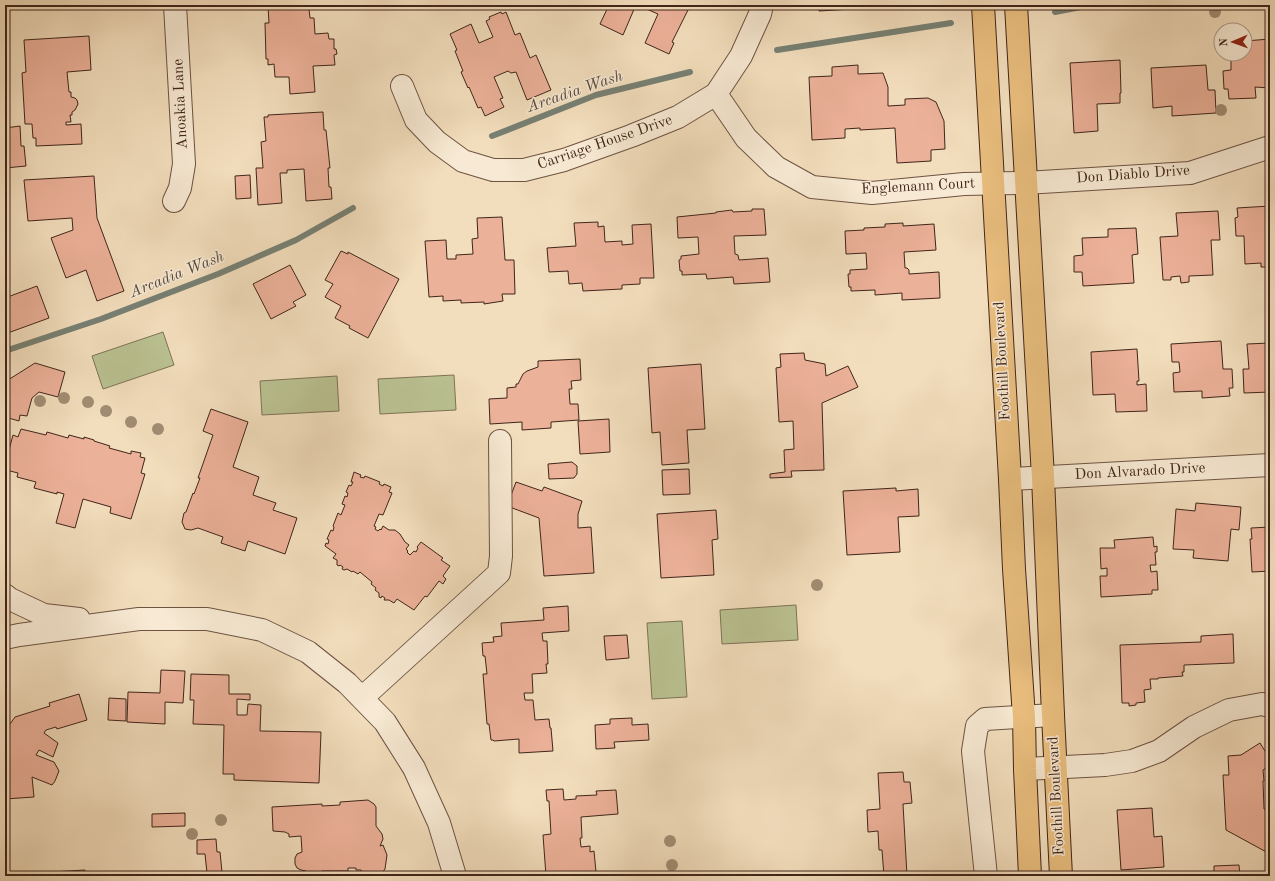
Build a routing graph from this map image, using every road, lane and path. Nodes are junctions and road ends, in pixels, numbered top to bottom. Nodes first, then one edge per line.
1 (175, 5) edge
2 (762, 5) edge
3 (983, 5) edge
4 (1016, 5) edge
5 (402, 86) dead end
6 (716, 94) junction
7 (1270, 147) edge
8 (1026, 183) junction
9 (993, 184) junction
10 (174, 201) dead end
11 (500, 441) dead end
12 (1270, 466) edge
13 (1043, 477) junction
14 (1010, 479) junction
15 (5, 595) edge
16 (139, 619) junction
17 (5, 638) edge
18 (362, 698) junction
19 (1270, 706) edge
20 (1053, 715) junction
21 (1024, 717) junction
22 (1055, 768) junction
23 (1025, 769) junction
24 (455, 876) edge
25 (986, 876) edge
26 (1030, 876) edge
27 (1061, 876) edge

1 - 10 street, Anoakia Lane
2 - 6 street, Carriage House Drive
3 - 9 main road, Foothill Boulevard
4 - 8 main road, Foothill Boulevard
5 - 6 street, Carriage House Drive
6 - 9 street, Englemann Court
7 - 8 street, Don Diablo Drive
8 - 9 street, Don Diablo Drive
8 - 13 main road, Foothill Boulevard
9 - 14 main road, Foothill Boulevard
11 - 18 street
12 - 13 street, Don Alvarado Drive
13 - 14 street, Don Alvarado Drive
13 - 20 main road, Foothill Boulevard
14 - 21 main road, Foothill Boulevard
15 - 16 street
16 - 17 street
16 - 18 street
18 - 24 street
19 - 22 street
20 - 21 street, Foothill Boulevard
20 - 22 main road, Foothill Boulevard
21 - 23 main road, Foothill Boulevard
21 - 25 street, Foothill Boulevard
22 - 23 street
22 - 27 main road, Foothill Boulevard
23 - 26 main road, Foothill Boulevard

